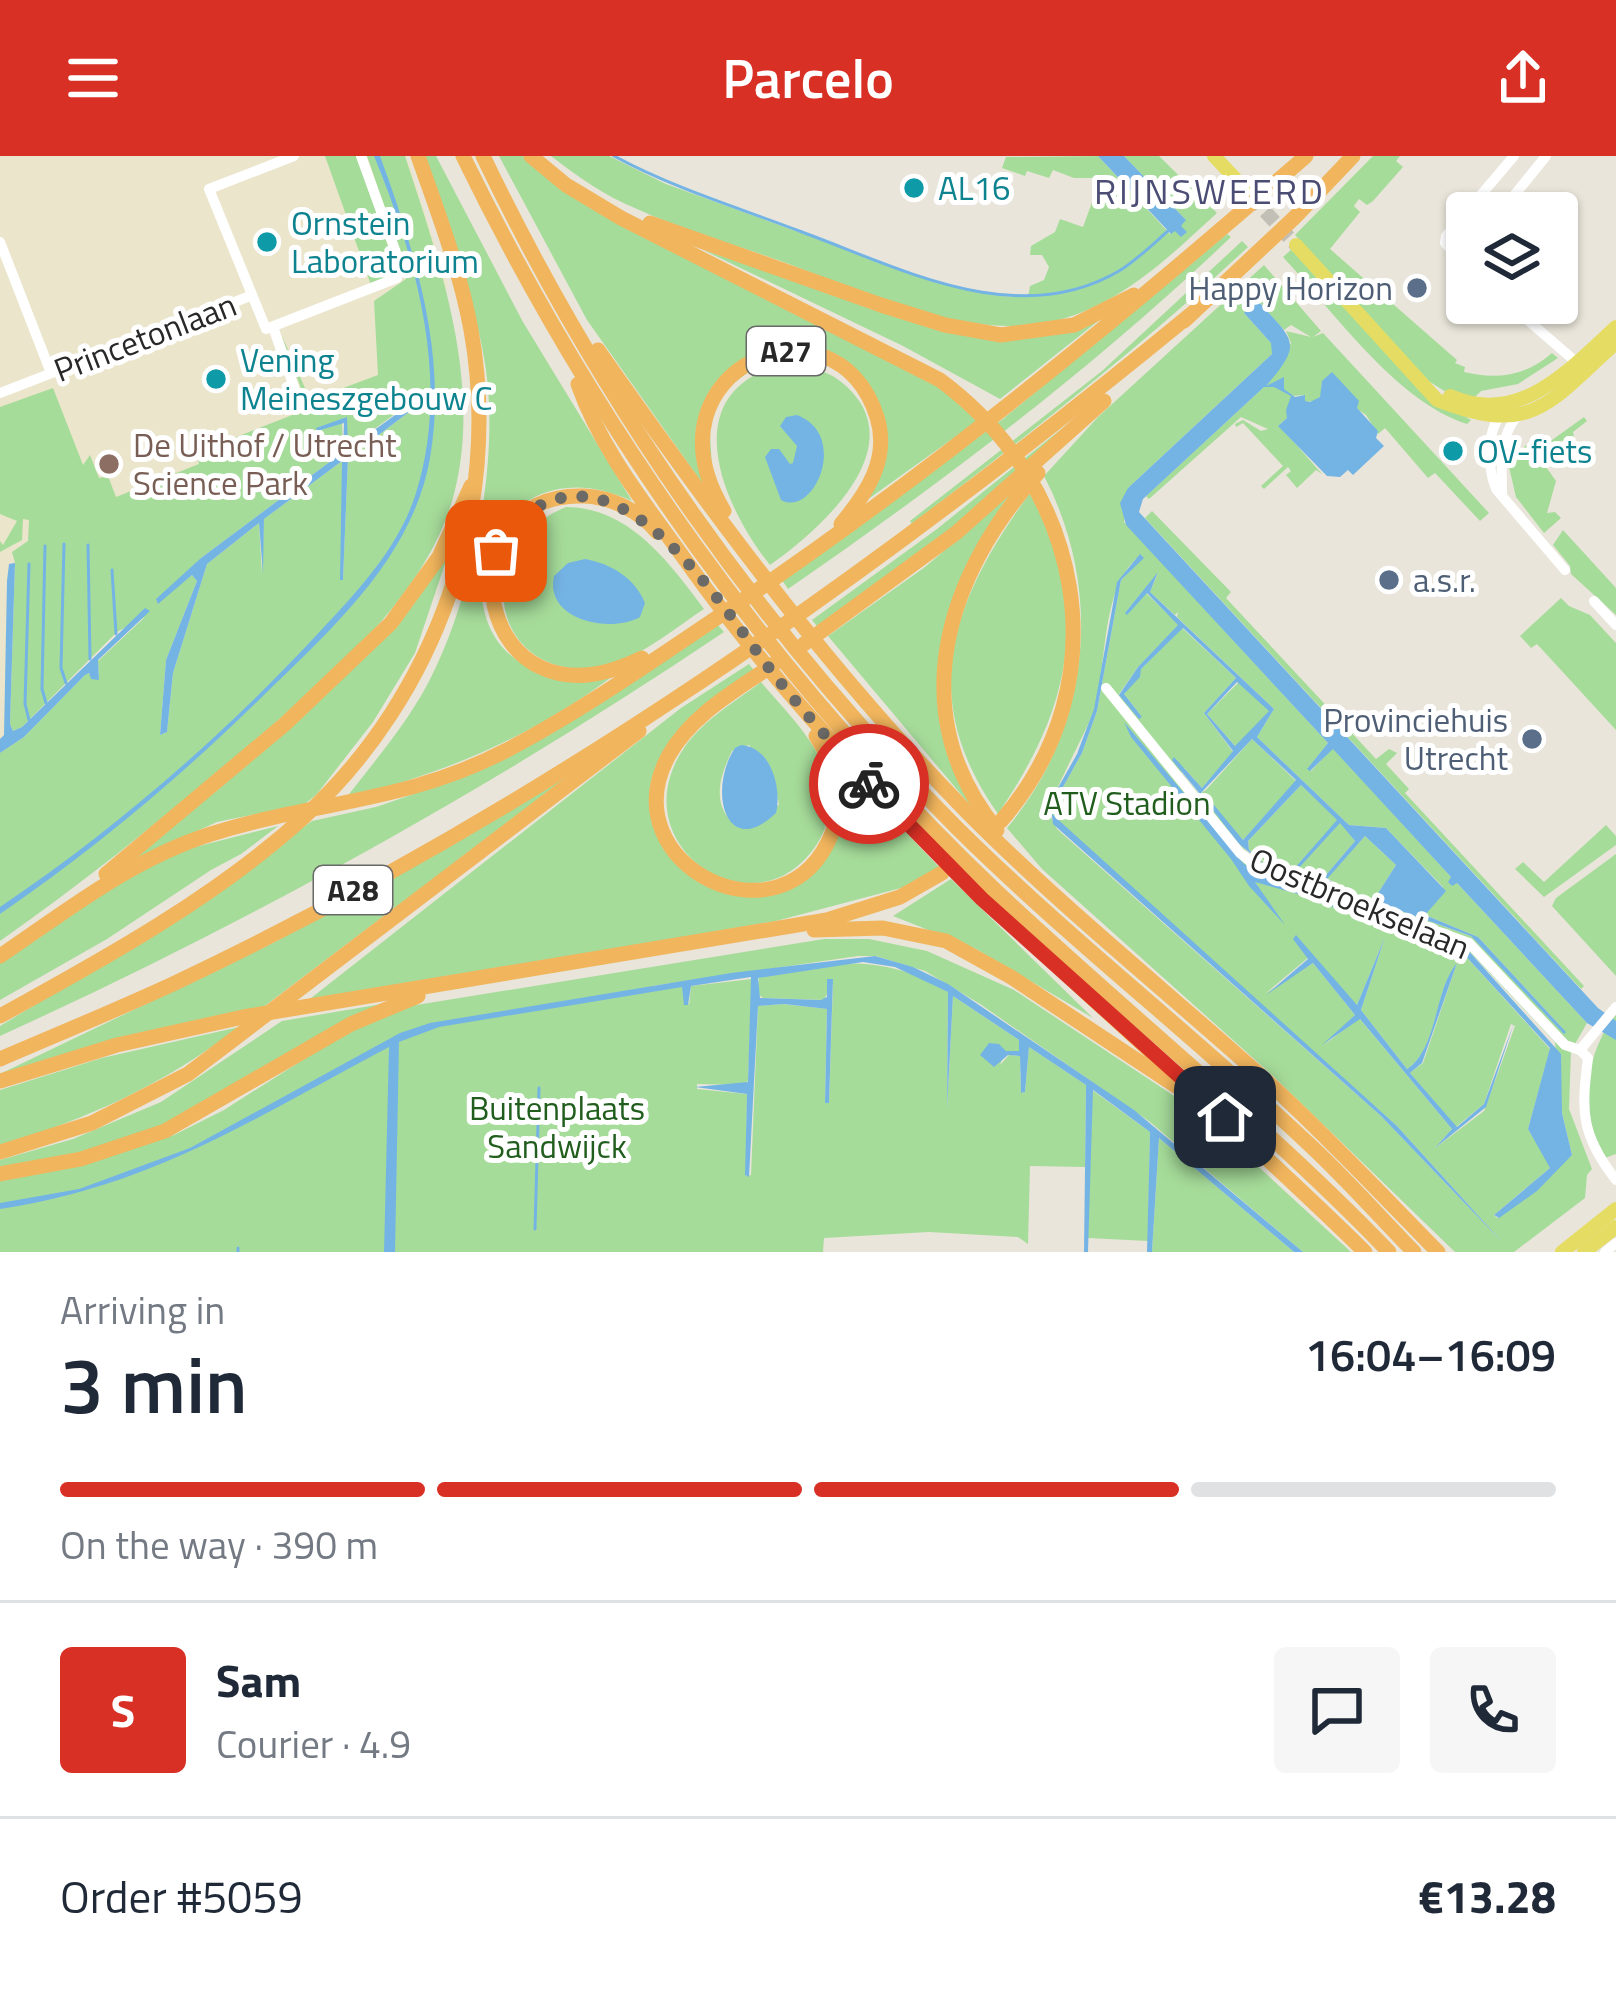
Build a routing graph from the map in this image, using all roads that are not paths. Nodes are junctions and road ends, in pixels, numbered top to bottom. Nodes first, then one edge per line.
1 (294, 156) edge
2 (361, 156) edge
3 (418, 156) edge
4 (463, 156) edge
5 (483, 156) edge
6 (531, 156) edge
7 (1214, 156) edge
8 (1306, 156) edge
9 (1353, 156) edge
10 (1514, 156) edge
11 (1546, 156) edge
12 (1244, 188) tunnel mouth
13 (1483, 192) edge
14 (1518, 192) edge
15 (579, 194) junction
16 (0, 242) edge
17 (1296, 245) tunnel mouth
18 (1163, 280) junction
19 (250, 296) junction
20 (559, 301) junction
21 (1190, 315) junction
22 (1532, 324) edge
23 (273, 327) junction
24 (1616, 327) edge
25 (1616, 343) edge
26 (567, 352) junction
27 (1582, 367) junction
28 (51, 373) junction
29 (1418, 381) junction
30 (0, 393) edge
31 (1104, 401) junction
32 (301, 407) dead end
33 (1516, 410) junction
34 (1498, 416) junction
35 (476, 475) junction
36 (1502, 497) junction
37 (824, 544) junction
38 (751, 561) junction
39 (1565, 570) dead end
40 (695, 574) junction
41 (721, 581) junction
42 (1594, 601) dead end
43 (1616, 625) edge
44 (681, 642) junction
45 (791, 684) junction
46 (1106, 688) dead end
47 (689, 690) junction
48 (798, 703) junction
49 (1001, 821) dead end
50 (1030, 871) junction
51 (942, 873) dead end
52 (776, 930) junction
53 (19, 943) junction
54 (0, 956) edge
55 (451, 983) junction
56 (1612, 1011) edge
57 (0, 1016) edge
58 (1580, 1050) junction
59 (0, 1059) edge
60 (0, 1081) edge
61 (1225, 1117) junction
62 (0, 1152) edge
63 (0, 1174) edge
64 (1613, 1175) edge
65 (1616, 1209) edge
66 (1616, 1227) edge
67 (1616, 1243) edge
68 (1365, 1252) edge
69 (1389, 1252) edge
70 (1414, 1252) edge
71 (1438, 1252) edge
72 (1562, 1252) edge
73 (1584, 1252) edge
74 (1605, 1252) edge

1 - 19 street
2 - 23 street, Princetonlaan
3 - 35 highway
4 - 26 highway, A27
5 - 20 highway, A27
6 - 15 highway
7 - 12 main road
8 - 18 highway
9 - 21 highway, A28
10 - 13 street
11 - 14 street
15 - 18 highway
15 - 49 highway
16 - 28 street
17 - 29 main road
18 - 37 highway
19 - 23 street, Princetonlaan
19 - 28 street, Princetonlaan
20 - 38 highway, A27
20 - 41 highway, A27
21 - 31 highway, A27
21 - 47 highway, A28
22 - 27 street
23 - 32 street, Princetonlaan
24 - 27 main road
25 - 27 main road
26 - 40 highway, A27
26 - 41 highway, A27
27 - 33 main road
28 - 30 street, Princetonlaan
29 - 33 main road
29 - 34 main road
31 - 48 highway, A27
31 - 50 highway, A27
33 - 34 main road
33 - 36 street
34 - 36 street
35 - 53 highway
35 - 57 highway, A28
36 - 39 street
37 - 38 highway, A27
37 - 44 highway
38 - 50 highway, A27
40 - 41 highway, A27
40 - 44 highway
41 - 45 highway, A27
41 - 70 highway, A27
42 - 43 street
44 - 53 highway
45 - 48 highway, A27
45 - 69 highway, A27
46 - 58 street, Oostbroekselaan
47 - 59 highway, A28
47 - 62 highway, A28
48 - 61 highway, A27
50 - 71 highway, A27
51 - 52 highway
52 - 55 highway
52 - 61 highway
53 - 54 highway
55 - 60 highway
55 - 63 highway
56 - 58 street
58 - 64 street
61 - 68 highway, A27
65 - 72 main road
66 - 73 main road
67 - 74 street

